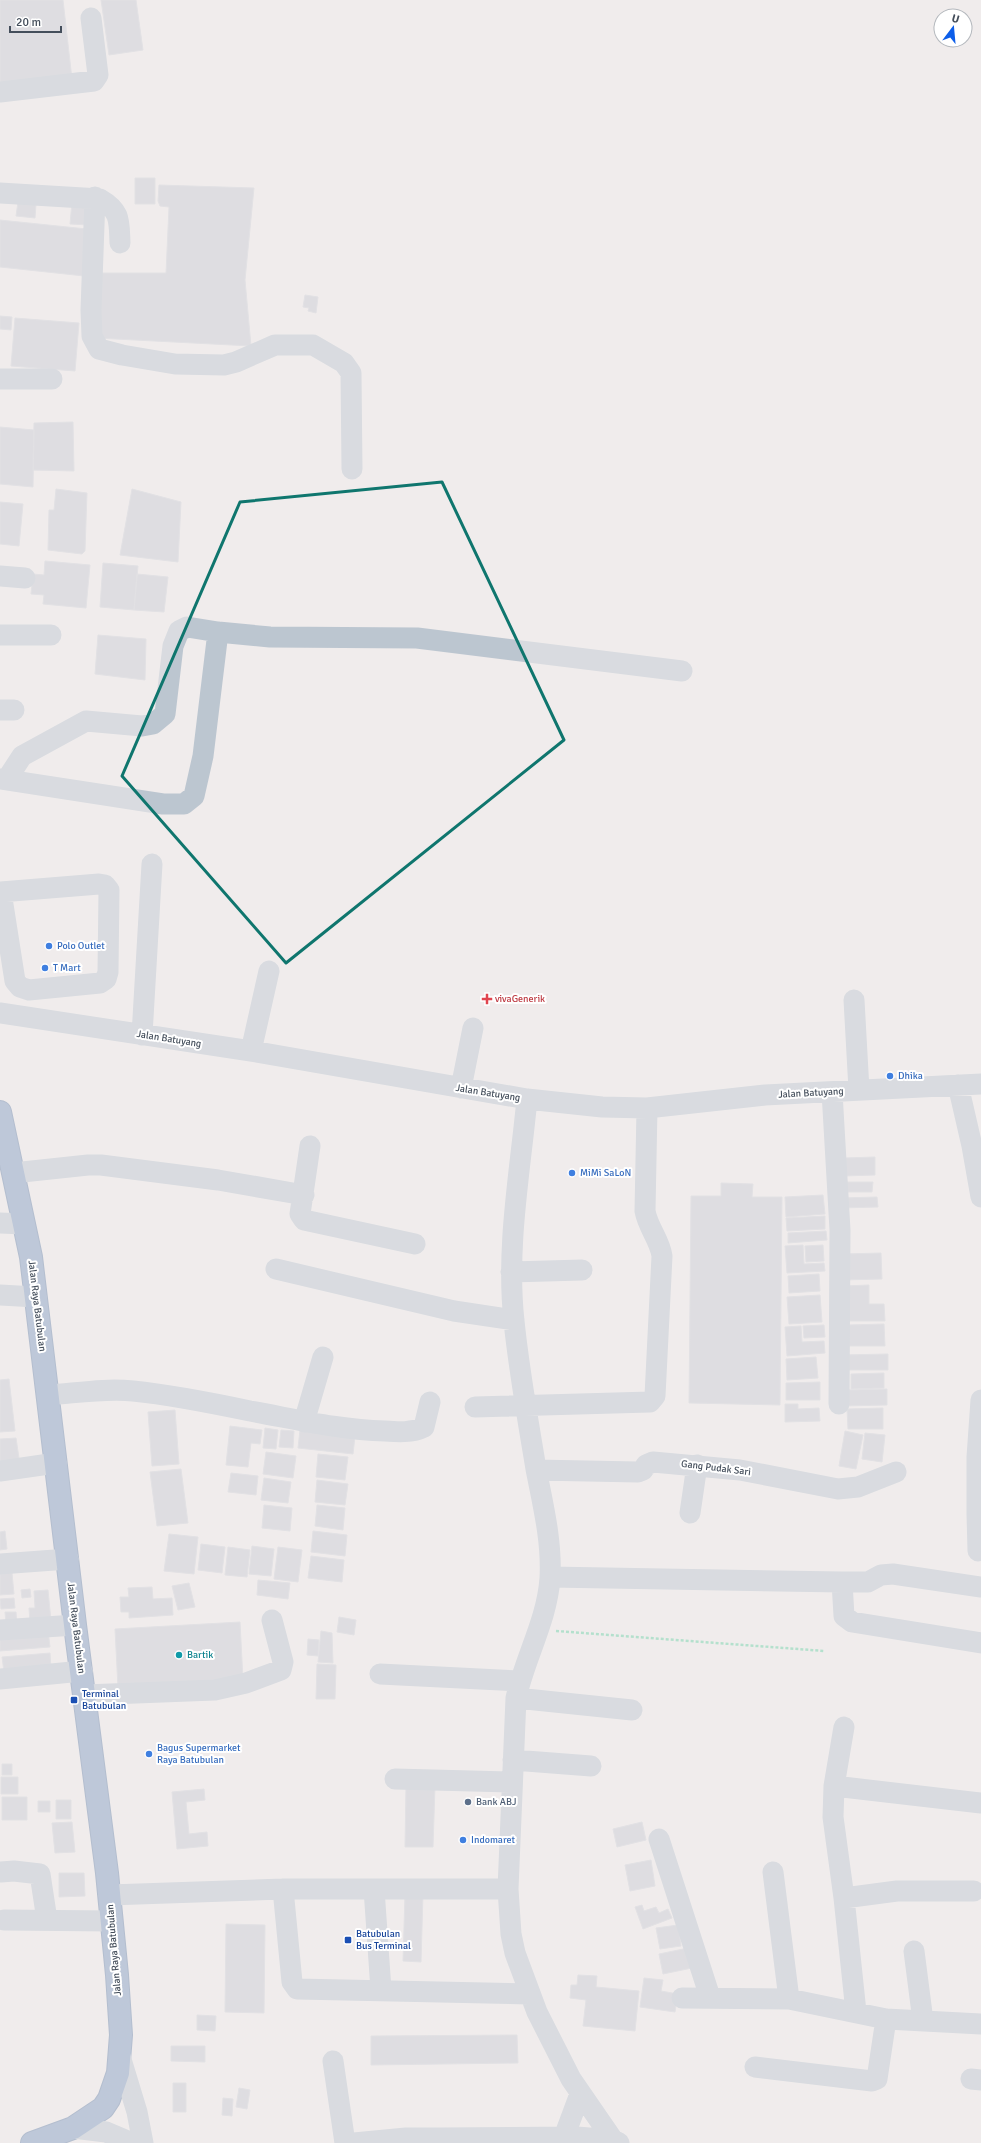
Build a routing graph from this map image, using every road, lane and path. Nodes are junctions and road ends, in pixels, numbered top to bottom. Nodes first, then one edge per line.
1 (91, 18) dead end
2 (0, 92) edge
3 (0, 193) edge
4 (95, 198) junction
5 (120, 243) dead end
6 (0, 379) edge
7 (52, 379) dead end
8 (352, 469) dead end
9 (0, 576) edge
10 (25, 578) dead end
11 (218, 632) junction
12 (0, 635) edge
13 (51, 635) dead end
14 (682, 671) dead end
15 (4, 779) edge
16 (152, 864) dead end
17 (1, 892) edge
18 (269, 971) dead end
19 (854, 1000) dead end
20 (0, 1013) edge
21 (473, 1028) dead end
22 (142, 1034) junction
23 (251, 1051) junction
24 (981, 1084) edge
25 (958, 1085) junction
26 (461, 1088) junction
27 (859, 1090) junction
28 (832, 1092) junction
29 (527, 1099) junction
30 (647, 1108) junction
31 (0, 1112) edge
32 (310, 1146) dead end
33 (13, 1173) junction
34 (304, 1195) junction
35 (981, 1197) edge
36 (0, 1223) edge
37 (24, 1224) junction
38 (415, 1244) dead end
39 (276, 1269) dead end
40 (582, 1270) dead end
41 (512, 1272) junction
42 (0, 1295) edge
43 (36, 1297) junction
44 (514, 1320) junction
45 (322, 1357) dead end
46 (49, 1395) junction
47 (981, 1400) edge
48 (430, 1402) dead end
49 (525, 1404) junction
50 (838, 1404) dead end
51 (476, 1407) dead end
52 (304, 1422) junction
53 (56, 1463) junction
54 (697, 1465) junction
55 (536, 1470) junction
56 (0, 1471) edge
57 (896, 1472) dead end
58 (690, 1513) dead end
59 (979, 1514) edge
60 (978, 1550) dead end
61 (68, 1559) junction
62 (0, 1564) edge
63 (550, 1577) junction
64 (842, 1582) junction
65 (981, 1587) edge
66 (272, 1620) dead end
67 (75, 1625) junction
68 (0, 1630) edge
69 (540, 1630) junction
70 (981, 1643) edge
71 (824, 1651) dead end
72 (82, 1671) junction
73 (380, 1674) dead end
74 (0, 1679) edge
75 (518, 1689) junction
76 (84, 1695) junction
77 (632, 1710) dead end
78 (844, 1727) dead end
79 (513, 1760) junction
80 (591, 1766) dead end
81 (394, 1779) dead end
82 (512, 1782) junction
83 (834, 1786) junction
84 (981, 1803) edge
85 (659, 1839) dead end
86 (1, 1872) edge
87 (773, 1872) dead end
88 (284, 1889) junction
89 (374, 1889) junction
90 (508, 1890) junction
91 (974, 1891) dead end
92 (109, 1895) junction
93 (844, 1898) junction
94 (4, 1920) dead end
95 (47, 1920) junction
96 (111, 1921) junction
97 (914, 1951) dead end
98 (381, 1990) junction
99 (529, 1994) junction
100 (710, 1997) junction
101 (682, 1998) dead end
102 (789, 1999) junction
103 (856, 2012) junction
104 (886, 2019) junction
105 (923, 2021) junction
106 (981, 2024) edge
107 (120, 2056) junction
108 (332, 2061) dead end
109 (755, 2067) dead end
110 (580, 2094) junction
111 (73, 2128) junction
112 (564, 2137) junction
113 (375, 2142) edge
114 (616, 2142) edge
115 (32, 2143) edge
116 (132, 2143) edge
117 (143, 2143) edge
118 (345, 2143) edge
119 (354, 2143) edge

1 - 2 street
3 - 4 street
4 - 5 street
4 - 8 street
6 - 7 street
9 - 10 street
11 - 14 street
11 - 15 street
11 - 15 street
12 - 13 street
16 - 22 street
17 - 17 street
18 - 23 street
19 - 27 street
20 - 22 street, Jalan Batuyang
21 - 26 street
22 - 23 street, Jalan Batuyang
23 - 26 street, Jalan Batuyang
24 - 25 street, Jalan Batuyang
25 - 27 street, Jalan Batuyang
25 - 35 street
26 - 29 street, Jalan Batuyang
27 - 28 street, Jalan Batuyang
28 - 30 street, Jalan Batuyang
28 - 50 street
29 - 30 street, Jalan Batuyang
29 - 41 street
30 - 49 street
31 - 33 highway, Jalan Raya Batubulan
32 - 34 street
33 - 34 street
33 - 37 highway, Jalan Raya Batubulan
34 - 38 street
36 - 37 street
37 - 43 highway, Jalan Raya Batubulan
39 - 44 street
40 - 41 street
41 - 44 street
42 - 43 street
43 - 46 highway, Jalan Raya Batubulan
44 - 49 street
45 - 52 street
46 - 52 street
46 - 53 highway, Jalan Raya Batubulan
47 - 59 street
48 - 52 street
49 - 51 street
49 - 55 street
53 - 56 street
53 - 61 highway, Jalan Raya Batubulan
54 - 55 street, Gang Pudak Sari
54 - 57 street, Gang Pudak Sari
54 - 58 street
55 - 63 street
59 - 60 street
61 - 62 street
61 - 67 highway, Jalan Raya Batubulan
63 - 64 street
63 - 69 street
64 - 65 street
64 - 70 street
66 - 76 street
67 - 68 street
67 - 72 highway, Jalan Raya Batubulan
69 - 71 path
69 - 75 street
72 - 74 street
72 - 76 highway, Jalan Raya Batubulan
73 - 75 street
75 - 77 street
75 - 79 street
76 - 92 highway, Jalan Raya Batubulan
78 - 83 street
79 - 80 street
79 - 82 street
81 - 82 street
82 - 90 street
83 - 84 street
83 - 93 street
85 - 100 street
86 - 95 street
87 - 102 street
88 - 89 street
88 - 92 street
88 - 98 street
89 - 90 street
89 - 98 street
90 - 99 street
91 - 93 street
92 - 96 highway, Jalan Raya Batubulan
93 - 103 street
94 - 95 street
95 - 96 street
96 - 107 highway, Jalan Raya Batubulan
97 - 105 street
98 - 99 street
99 - 110 street
100 - 101 street
100 - 102 street
102 - 103 street
103 - 104 street
104 - 105 street
104 - 109 street
105 - 106 street
107 - 111 highway, Jalan Raya Batubulan
107 - 117 street
108 - 118 street
110 - 112 street
110 - 114 street
111 - 115 highway, Jalan Raya Batubulan
111 - 116 street
112 - 113 street
112 - 114 street
113 - 119 street

